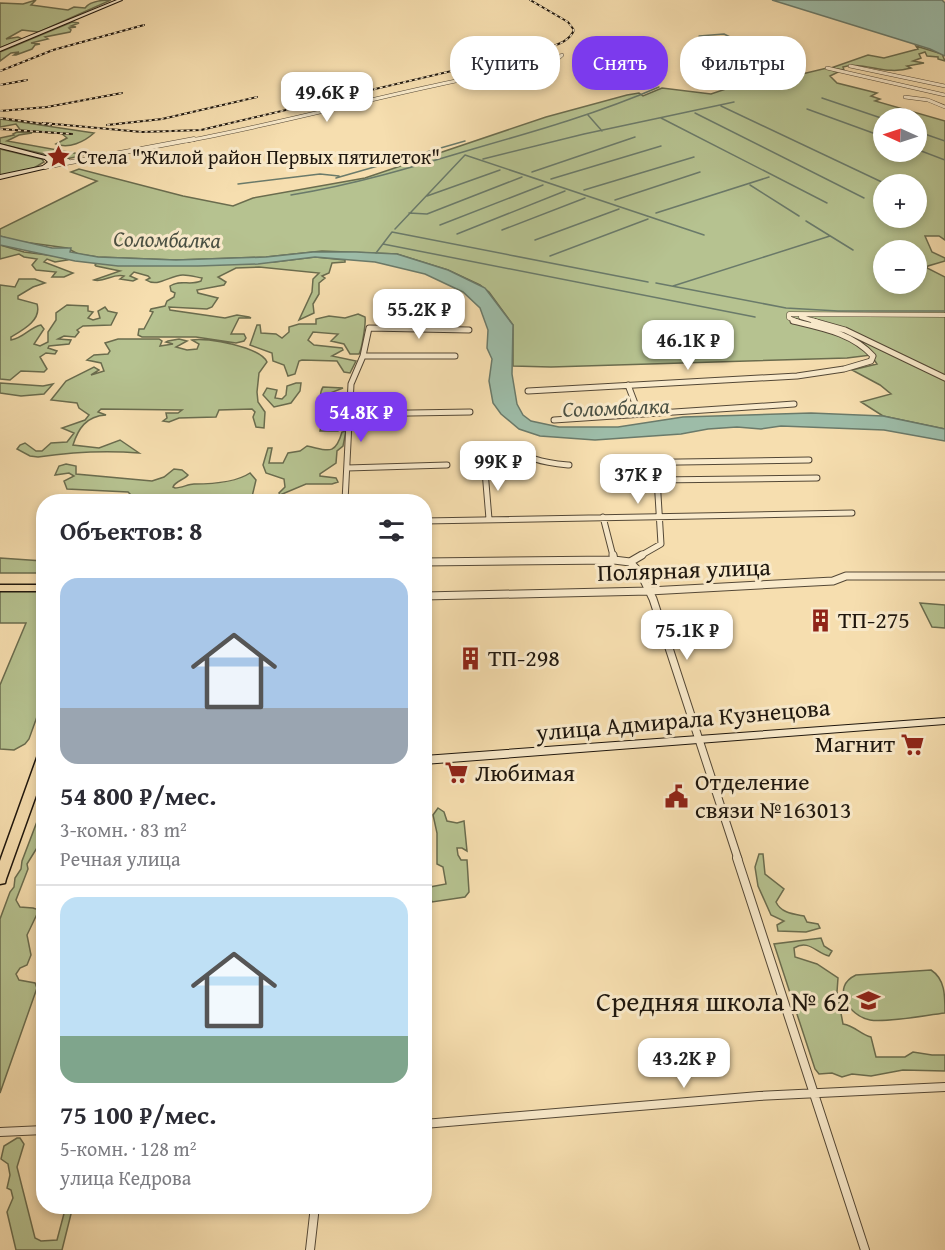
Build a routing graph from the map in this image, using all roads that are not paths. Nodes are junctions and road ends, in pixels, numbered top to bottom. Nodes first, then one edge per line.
1 (120, 0) edge
2 (0, 50) edge
3 (562, 56) dead end
4 (850, 66) dead end
5 (827, 68) dead end
6 (945, 86) edge
7 (945, 95) edge
8 (906, 97) dead end
9 (945, 107) edge
10 (0, 146) edge
11 (49, 159) junction
12 (74, 161) junction
13 (45, 167) junction
14 (0, 177) edge
15 (789, 314) junction
16 (945, 315) edge
17 (469, 330) dead end
18 (363, 356) junction
19 (455, 356) dead end
20 (945, 378) edge
21 (628, 385) junction
22 (528, 391) dead end
23 (794, 404) dead end
24 (470, 412) dead end
25 (351, 414) junction
26 (639, 414) junction
27 (554, 420) dead end
28 (809, 460) dead end
29 (656, 462) junction
30 (614, 463) dead end
31 (447, 465) dead end
32 (569, 465) dead end
33 (347, 468) junction
34 (817, 478) dead end
35 (656, 480) junction
36 (345, 494) edge
37 (852, 513) dead end
38 (659, 516) junction
39 (603, 517) junction
40 (489, 519) junction
41 (432, 521) edge
42 (614, 560) junction
43 (432, 562) edge
44 (630, 562) junction
45 (945, 576) edge
46 (0, 581) edge
47 (36, 581) edge
48 (0, 588) edge
49 (36, 588) edge
50 (649, 591) junction
51 (432, 596) edge
52 (945, 721) edge
53 (701, 740) junction
54 (432, 759) edge
55 (36, 775) edge
56 (0, 879) edge
57 (945, 1087) edge
58 (815, 1094) junction
59 (432, 1123) edge
60 (36, 1130) edge
61 (0, 1132) edge
62 (314, 1214) edge
63 (310, 1250) edge
64 (865, 1250) edge

1 - 2 main road
3 - 12 street
4 - 6 street
5 - 7 street
8 - 9 street
10 - 11 main road
11 - 12 street
11 - 13 main road
12 - 13 street
13 - 14 main road
15 - 16 street
15 - 20 street
15 - 21 street
17 - 18 street
18 - 19 street
18 - 25 street
21 - 22 street
21 - 26 street
23 - 26 street
24 - 25 street
25 - 33 street
26 - 27 street
28 - 29 street
29 - 30 street
29 - 35 street
31 - 33 street
32 - 40 street
33 - 36 street
34 - 35 street
35 - 38 street
37 - 38 street
38 - 39 street
38 - 44 street
39 - 40 street
39 - 42 street
40 - 41 street
42 - 43 street
42 - 44 street
44 - 50 street
45 - 50 street, Полярная улица
46 - 47 main road
48 - 49 main road
50 - 51 street, Полярная улица
50 - 53 street
52 - 53 main road, улица Адмирала Кузнецова
53 - 54 main road, улица Адмирала Кузнецова
53 - 58 street
55 - 56 main road
57 - 58 street
58 - 59 street
58 - 64 street
60 - 61 street
62 - 63 street

